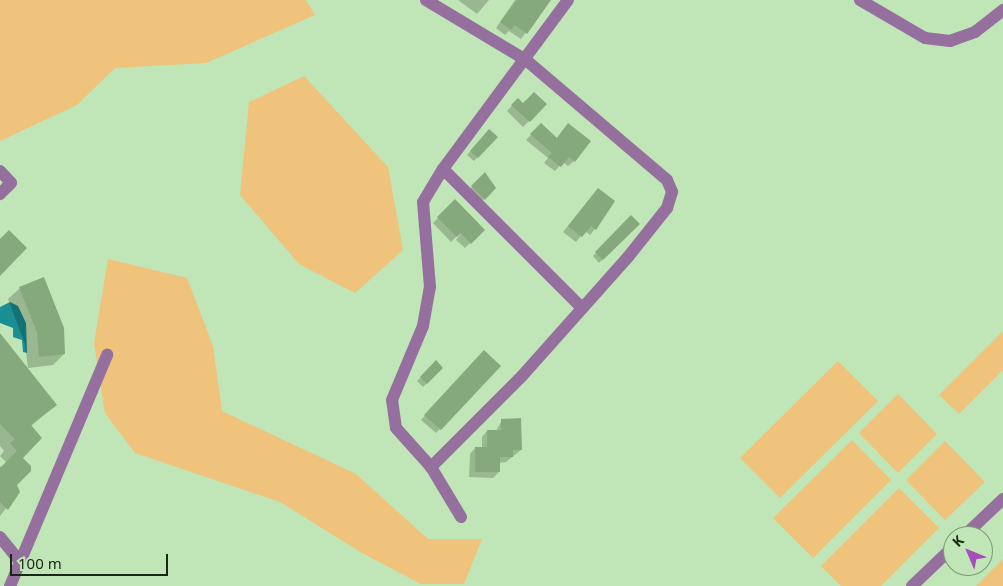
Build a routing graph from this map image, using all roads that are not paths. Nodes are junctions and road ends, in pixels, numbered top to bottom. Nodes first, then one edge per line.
1 (426, 0) edge
2 (568, 0) edge
3 (860, 0) edge
4 (1003, 10) edge
5 (526, 60) junction
6 (442, 169) junction
7 (0, 171) edge
8 (0, 194) edge
9 (582, 308) junction
10 (107, 355) dead end
11 (431, 467) junction
12 (1003, 499) edge
13 (461, 517) dead end
14 (975, 526) edge
15 (0, 537) edge
16 (943, 557) edge
17 (20, 562) junction
18 (10, 586) edge
19 (912, 586) edge

1 - 5 street
2 - 5 street
3 - 4 street
5 - 6 street
5 - 9 street
6 - 9 street
6 - 11 street
7 - 8 street
9 - 11 street
10 - 17 street
11 - 13 street
12 - 14 street
15 - 17 street
16 - 19 street
17 - 18 street

